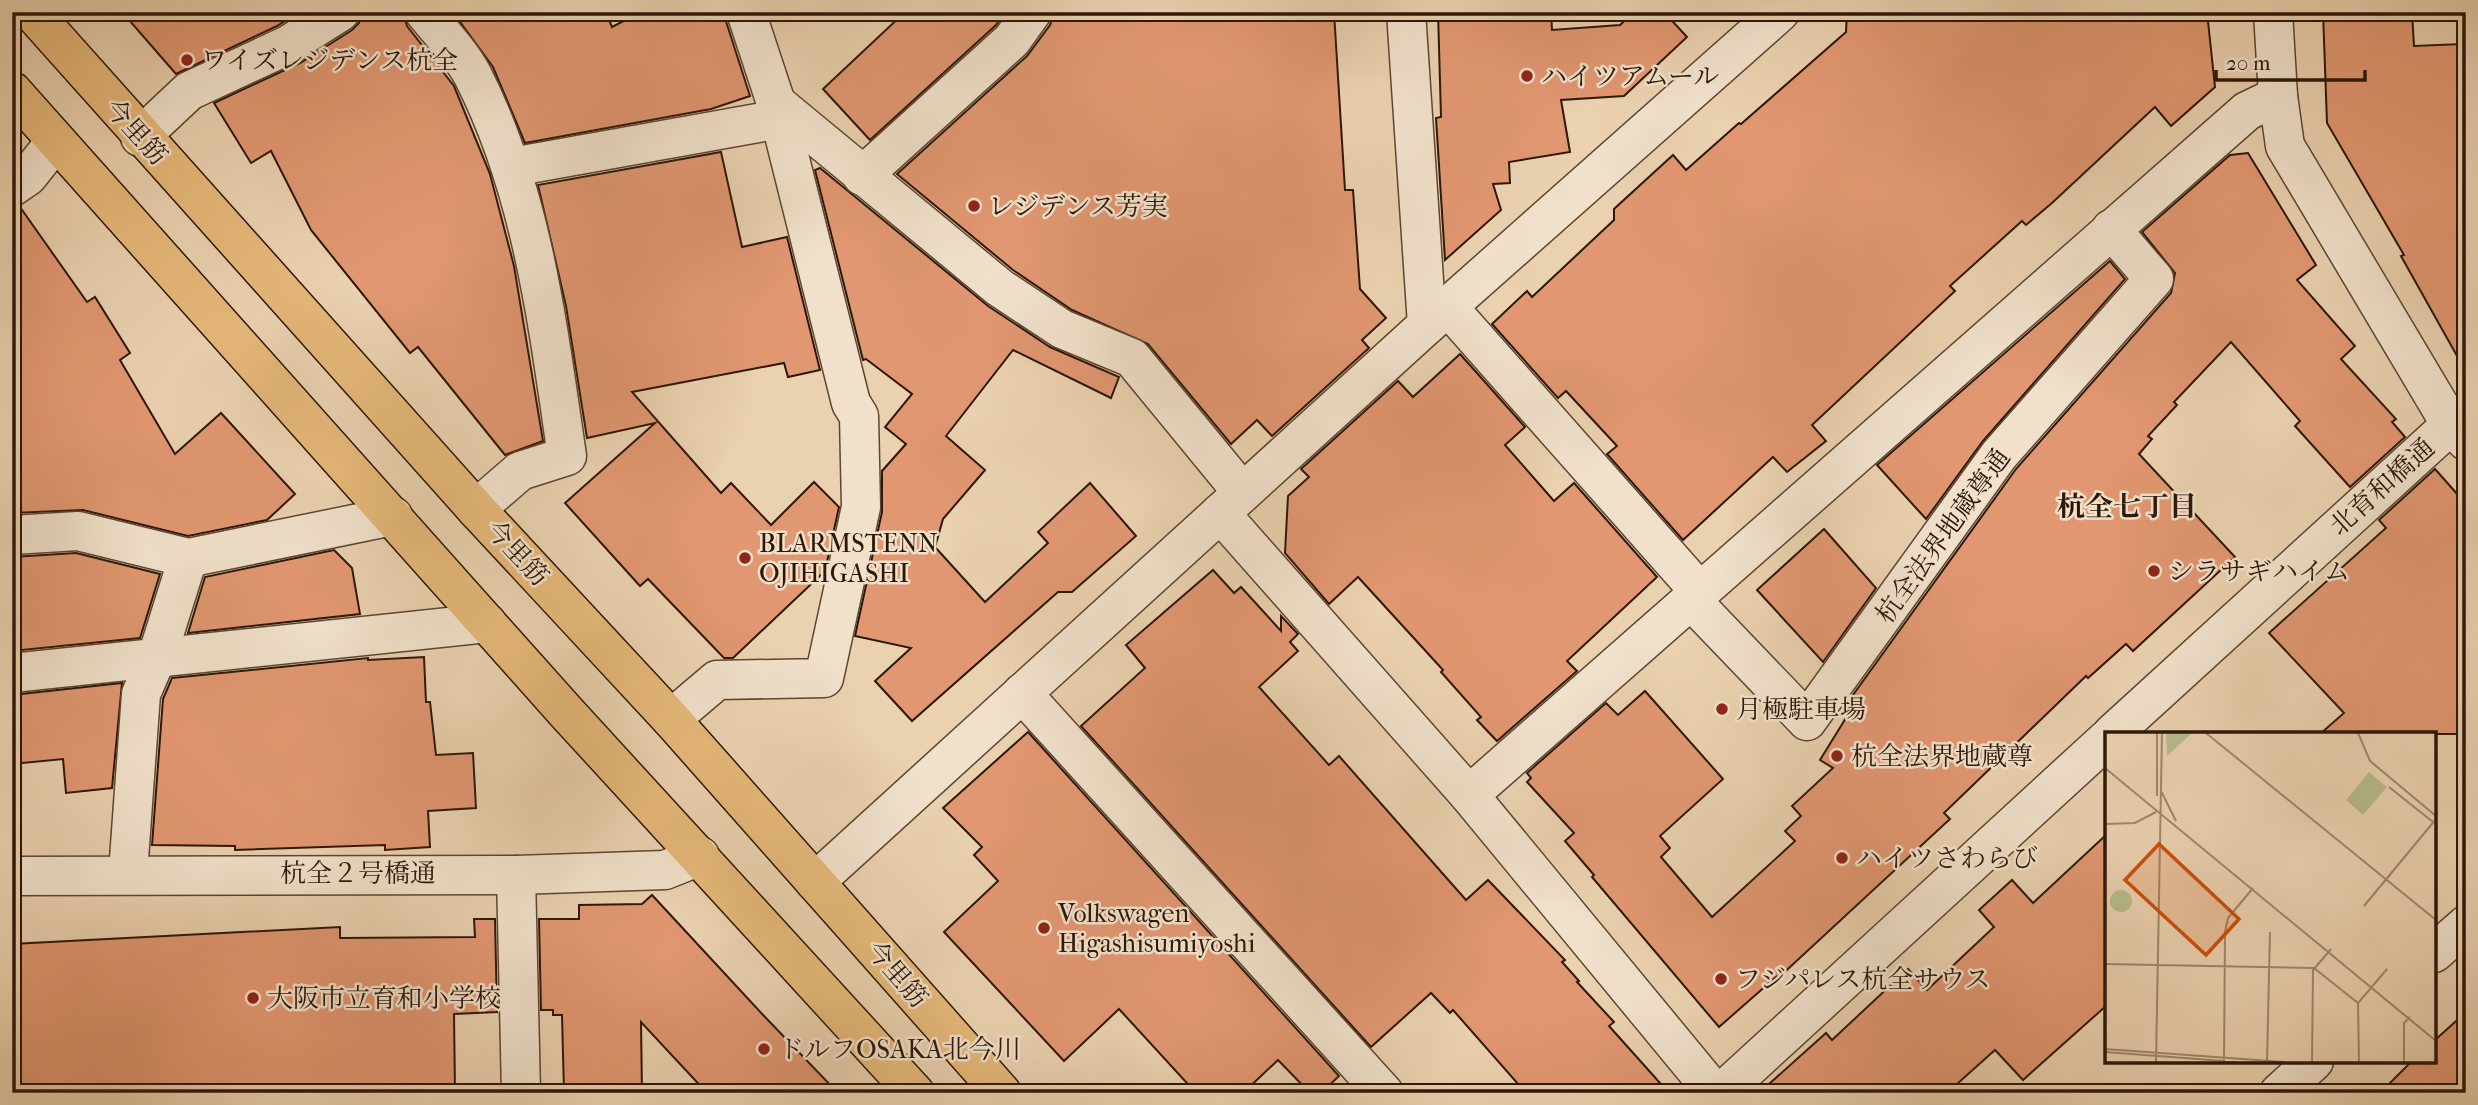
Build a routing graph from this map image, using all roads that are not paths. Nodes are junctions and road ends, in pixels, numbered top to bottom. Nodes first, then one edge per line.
1 (32, 12) edge
2 (340, 12) edge
3 (424, 12) edge
4 (746, 12) edge
5 (1032, 12) edge
6 (1406, 12) edge
7 (1780, 12) edge
8 (2273, 12) edge
9 (12, 91) edge
10 (2278, 96) junction
11 (778, 111) junction
12 (140, 137) junction
13 (55, 142) junction
14 (512, 167) junction
15 (862, 176) junction
16 (12, 187) edge
17 (2111, 229) junction
18 (1437, 316) junction
19 (2461, 426) edge
20 (1231, 503) junction
21 (476, 509) junction
22 (393, 516) junction
23 (12, 535) edge
24 (188, 558) junction
25 (1696, 596) junction
26 (487, 623) junction
27 (157, 657) junction
28 (12, 673) edge
29 (1022, 693) junction
30 (671, 719) junction
31 (2114, 732) edge
32 (2105, 740) edge
33 (1469, 795) junction
34 (700, 856) junction
35 (128, 873) junction
36 (12, 876) edge
37 (516, 876) junction
38 (815, 881) junction
39 (2466, 925) edge
40 (2436, 951) edge
41 (2312, 1063) edge
42 (521, 1093) edge
43 (915, 1093) edge
44 (1002, 1093) edge
45 (1384, 1093) edge
46 (1715, 1093) edge
47 (1721, 1093) edge
48 (2279, 1093) edge

1 - 12 main road, 今里筋
2 - 12 street
3 - 14 street
4 - 11 street
5 - 15 street
6 - 18 street
7 - 18 street
8 - 10 street
9 - 13 main road
10 - 17 street
10 - 19 street
11 - 14 street
11 - 15 street
11 - 30 street
12 - 21 main road, 今里筋
13 - 16 street
13 - 22 main road
14 - 21 street
15 - 20 street
17 - 25 street
17 - 25 street, 杭全法界地蔵尊通
18 - 20 street
18 - 25 street
19 - 31 street, 北育和橋通
20 - 29 street
20 - 33 street
21 - 30 main road, 今里筋
22 - 24 street
22 - 26 main road
23 - 24 street
24 - 27 street
25 - 33 street
26 - 27 street
26 - 34 main road
27 - 28 street
27 - 35 street
29 - 38 street
29 - 45 street
30 - 38 main road, 今里筋
32 - 47 street
33 - 46 street
34 - 37 street, 杭全２号橋通
34 - 43 main road
35 - 36 street, 杭全２号橋通
35 - 37 street, 杭全２号橋通
37 - 42 street
38 - 44 main road, 今里筋
39 - 40 street
41 - 48 street

